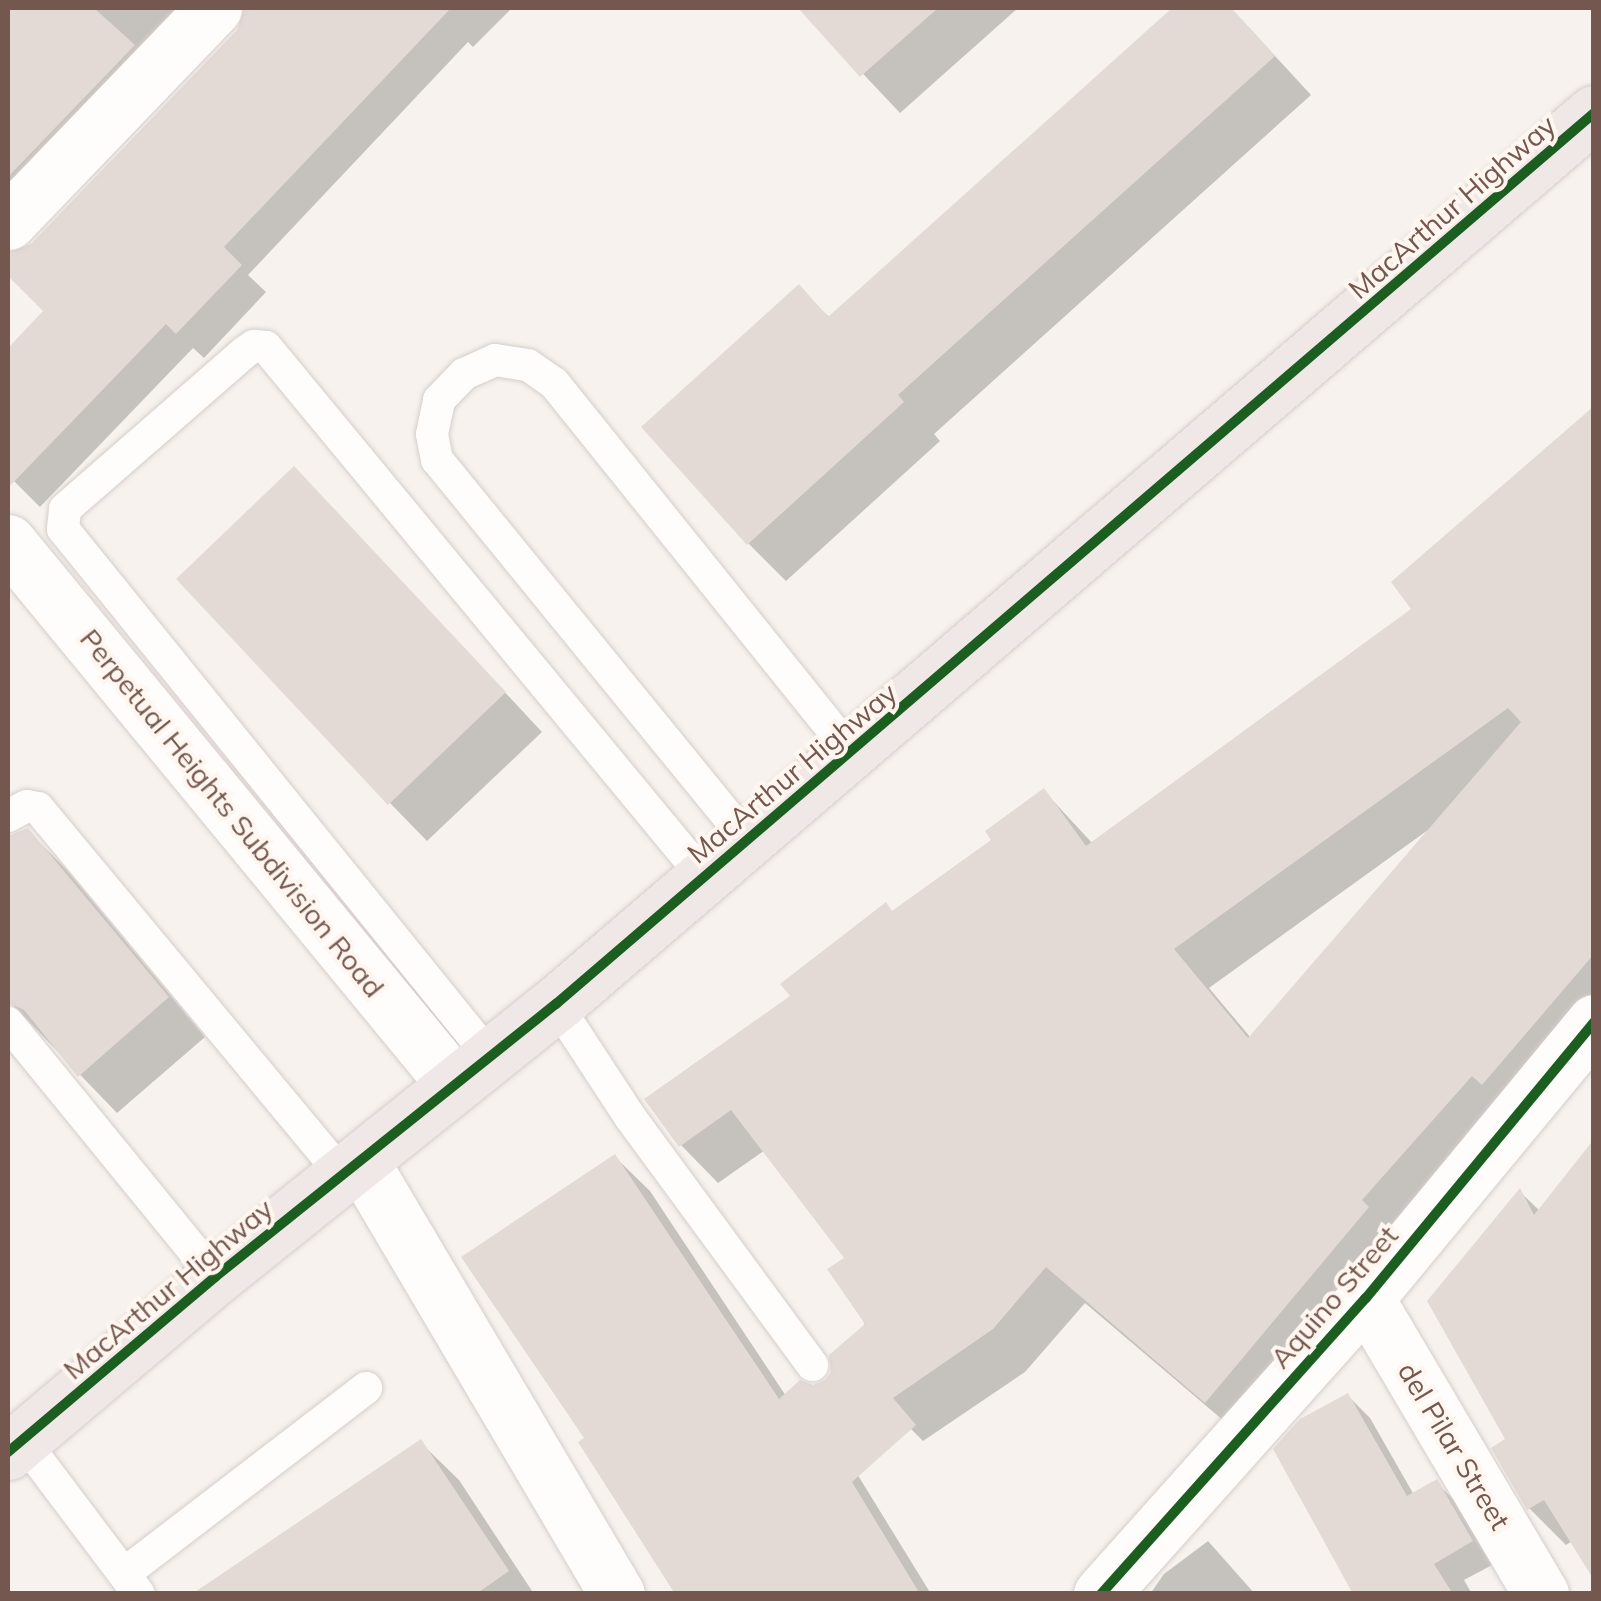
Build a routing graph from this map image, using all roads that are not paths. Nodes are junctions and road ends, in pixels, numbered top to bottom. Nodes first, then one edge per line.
1 (214, 8) edge
2 (1594, 113) edge
3 (8, 222) edge
4 (8, 542) edge
5 (852, 752) junction
6 (8, 816) edge
7 (748, 841) junction
8 (704, 878) junction
9 (556, 1004) junction
10 (1594, 1022) edge
11 (8, 1023) edge
12 (473, 1071) junction
13 (352, 1168) junction
14 (215, 1277) junction
15 (1366, 1298) junction
16 (812, 1365) dead end
17 (366, 1388) dead end
18 (15, 1446) edge
19 (132, 1583) edge
20 (618, 1594) edge
21 (1101, 1594) edge
22 (1541, 1594) edge

1 - 3 street
2 - 5 highway, MacArthur Highway
4 - 12 street, Perpetual Heights Subdivision Road
5 - 7 highway, MacArthur Highway
5 - 7 lane
6 - 13 lane
7 - 8 highway, MacArthur Highway
8 - 9 highway, MacArthur Highway
8 - 12 lane
9 - 12 highway, MacArthur Highway
9 - 16 lane
10 - 15 street, Aquino Street
11 - 14 lane
12 - 13 highway, MacArthur Highway
13 - 14 highway, MacArthur Highway
13 - 20 street
14 - 18 highway, MacArthur Highway
15 - 21 street, Aquino Street
15 - 22 street, del Pilar Street
17 - 19 lane
18 - 19 lane

